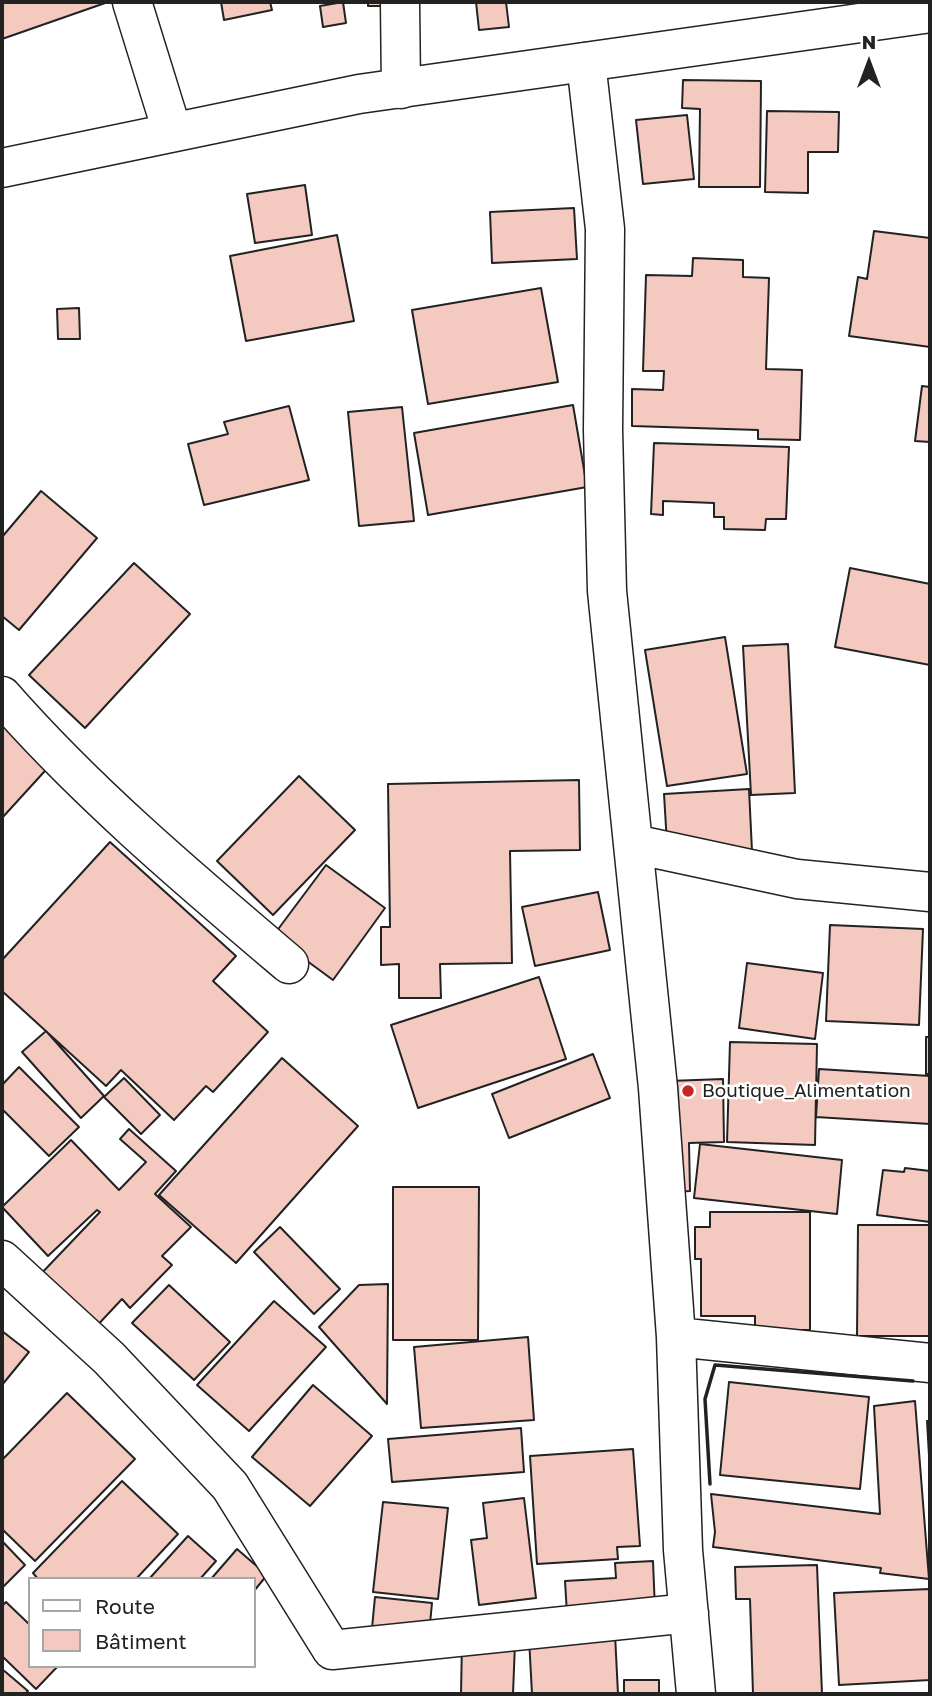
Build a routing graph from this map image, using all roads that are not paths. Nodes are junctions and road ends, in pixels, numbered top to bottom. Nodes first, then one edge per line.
1 (132, 2) edge
2 (400, 2) edge
3 (930, 13) edge
4 (586, 62) junction
5 (401, 89) junction
6 (173, 131) junction
7 (2, 168) edge
8 (2, 696) edge
9 (634, 844) junction
10 (930, 892) edge
11 (289, 964) dead end
12 (2, 1259) edge
13 (676, 1338) junction
14 (930, 1363) edge
15 (689, 1613) junction
16 (696, 1694) edge

1 - 6 street
2 - 5 street
3 - 4 street
4 - 5 street
4 - 9 street
5 - 6 street
6 - 7 street
8 - 11 street
9 - 10 street
9 - 13 street
12 - 15 street
13 - 14 street
13 - 15 street
15 - 16 street

